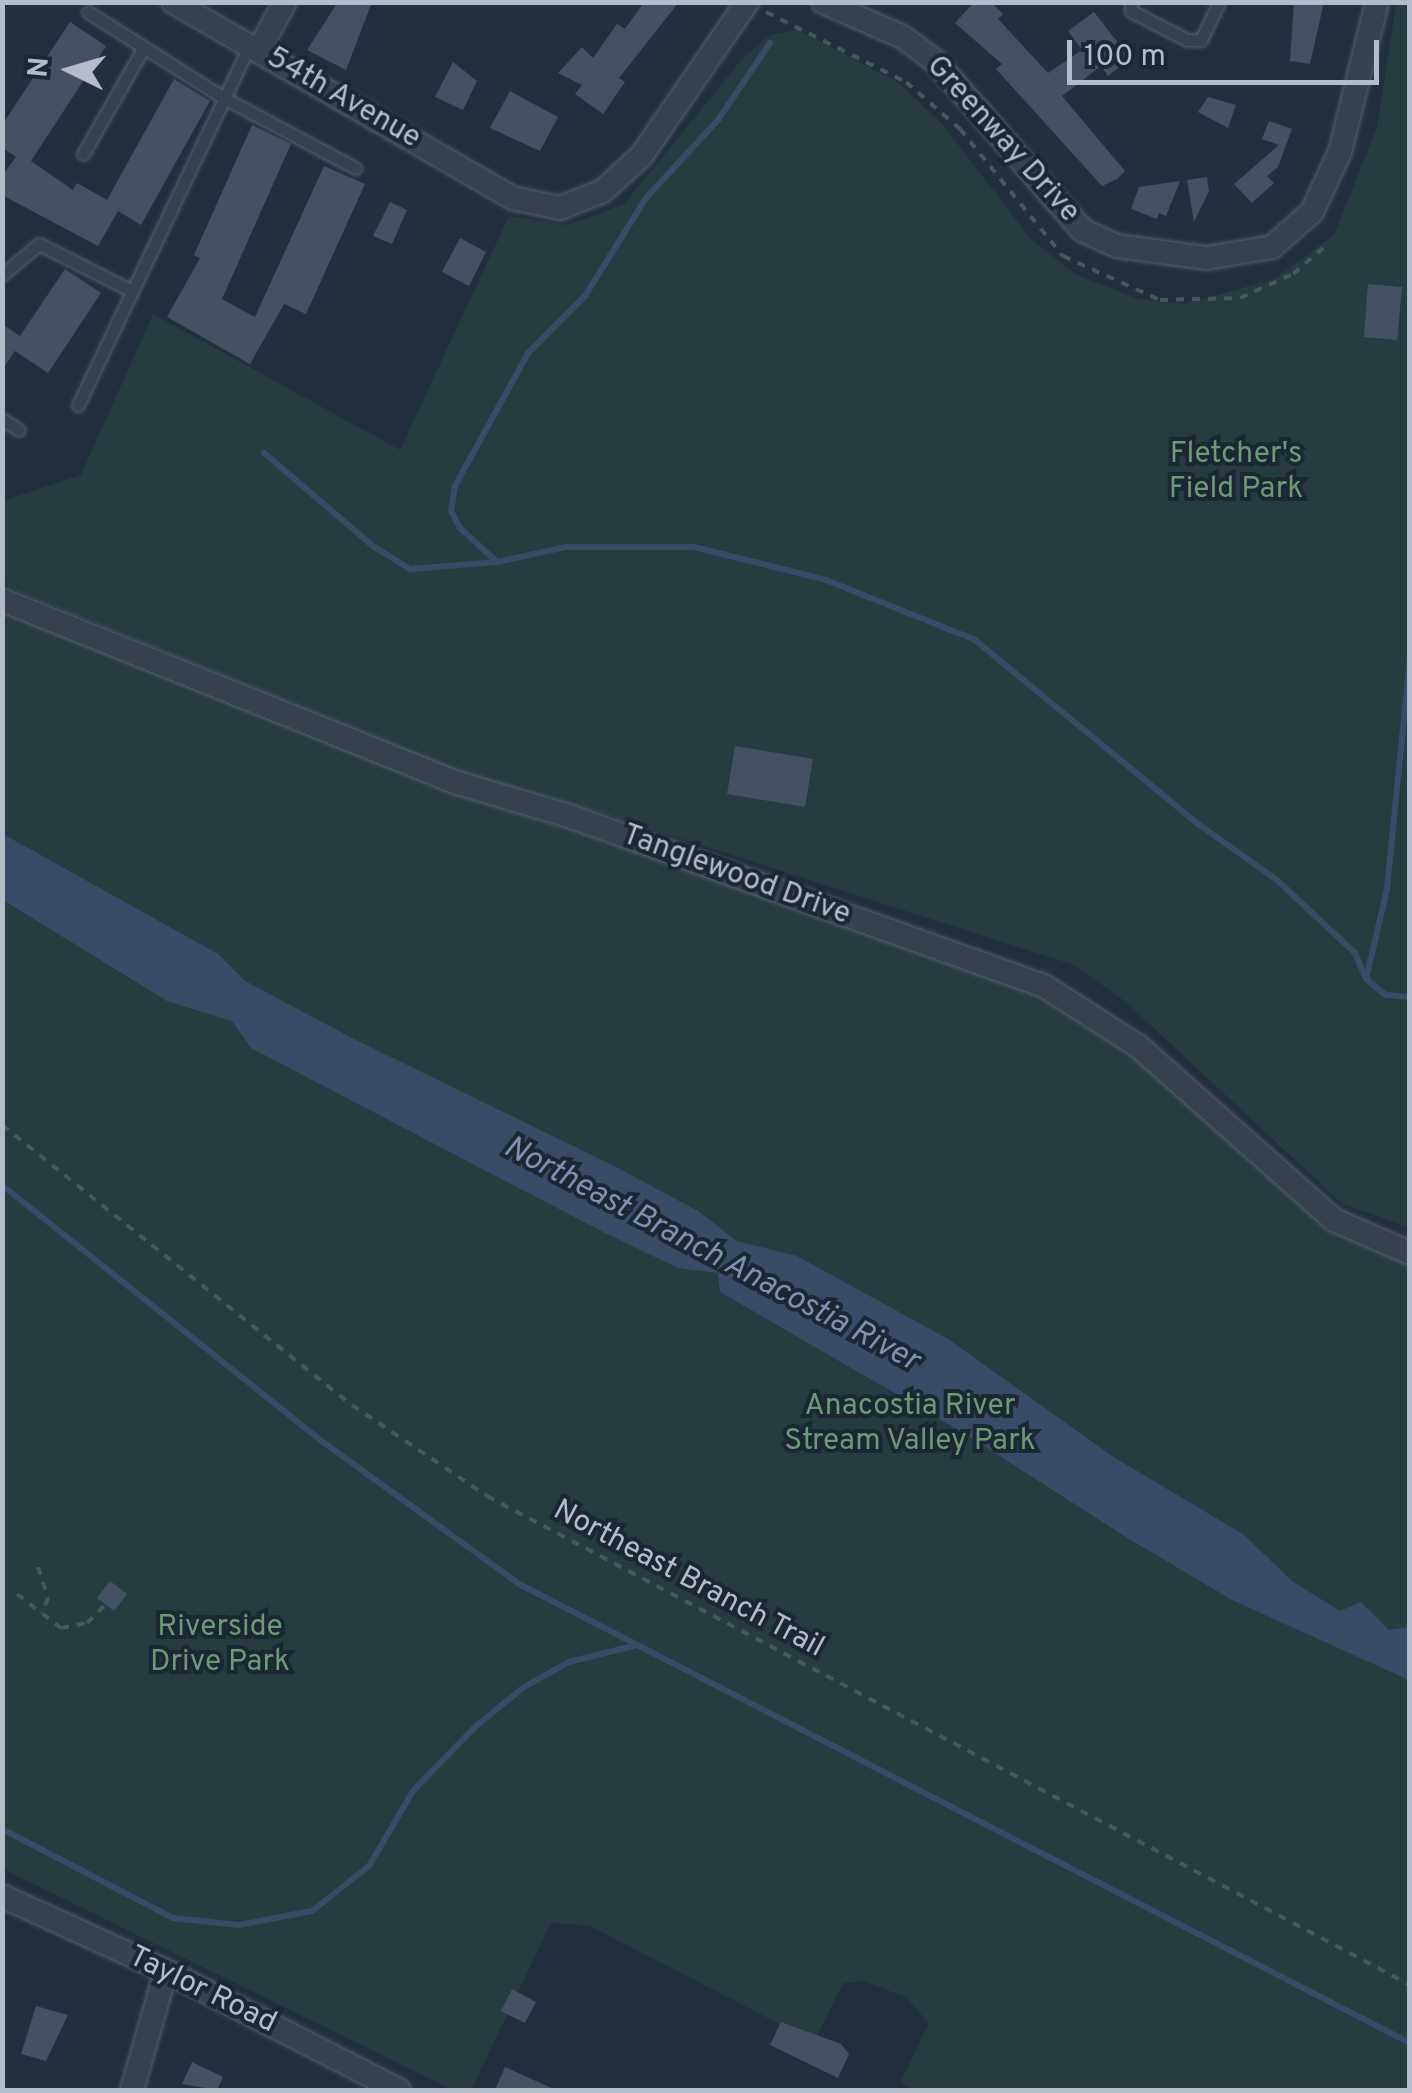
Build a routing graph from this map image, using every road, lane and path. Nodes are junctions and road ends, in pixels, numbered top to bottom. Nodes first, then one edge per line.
1 (173, 2) edge
2 (285, 2) edge
3 (747, 2) edge
4 (823, 2) edge
5 (1131, 2) edge
6 (1220, 2) edge
7 (1377, 2) edge
8 (88, 12) dead end
9 (254, 47) junction
10 (143, 48) junction
11 (224, 98) junction
12 (83, 154) dead end
13 (355, 168) dead end
14 (2, 275) edge
15 (130, 290) junction
16 (78, 405) dead end
17 (2, 419) edge
18 (19, 430) dead end
19 (2, 600) edge
20 (2, 1126) edge
21 (1410, 1253) edge
22 (38, 1567) dead end
23 (16, 1594) dead end
24 (106, 1604) dead end
25 (40, 1615) junction
26 (2, 1896) edge
27 (166, 1971) junction
28 (1410, 1985) edge
29 (132, 2090) edge
30 (399, 2090) edge

1 - 9 street, 54th Avenue
2 - 9 street
3 - 9 street, 54th Avenue
4 - 7 street, Greenway Drive
5 - 6 lane
8 - 10 lane
9 - 11 lane
10 - 11 lane
10 - 12 lane
11 - 13 lane
11 - 15 lane
14 - 15 lane
15 - 16 lane
17 - 18 lane
19 - 21 street, Tanglewood Drive
20 - 28 path, Northeast Branch Trail
22 - 25 path
23 - 25 path
24 - 25 path
26 - 27 street, Taylor Road
27 - 29 street
27 - 30 street, Taylor Road

